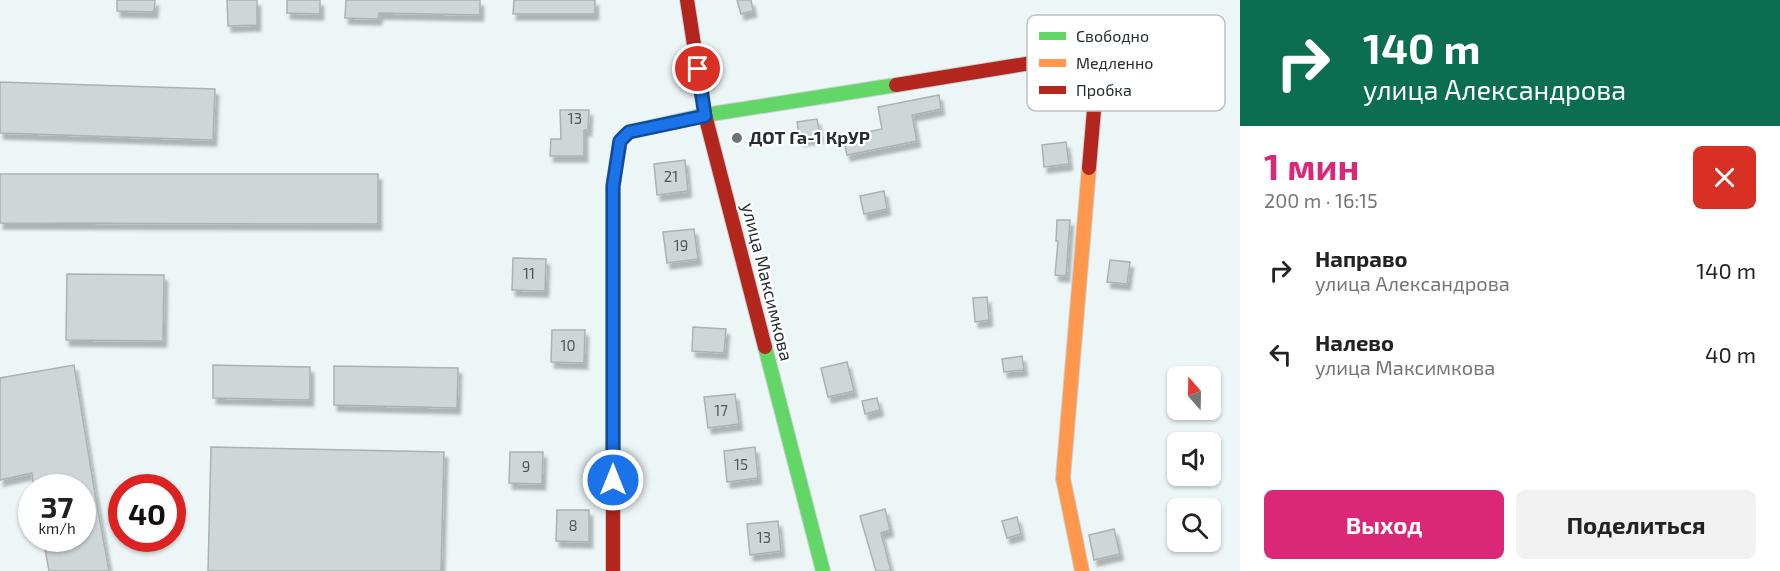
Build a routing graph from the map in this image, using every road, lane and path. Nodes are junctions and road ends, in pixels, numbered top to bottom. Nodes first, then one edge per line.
1 (687, 0) edge
2 (1027, 64) edge
3 (1094, 111) edge
4 (705, 116) junction
5 (613, 571) edge
6 (823, 571) edge
7 (1082, 571) edge

1 - 4 street, улица Максимкова
2 - 4 street
3 - 7 street
4 - 5 street
4 - 6 street, улица Максимкова

